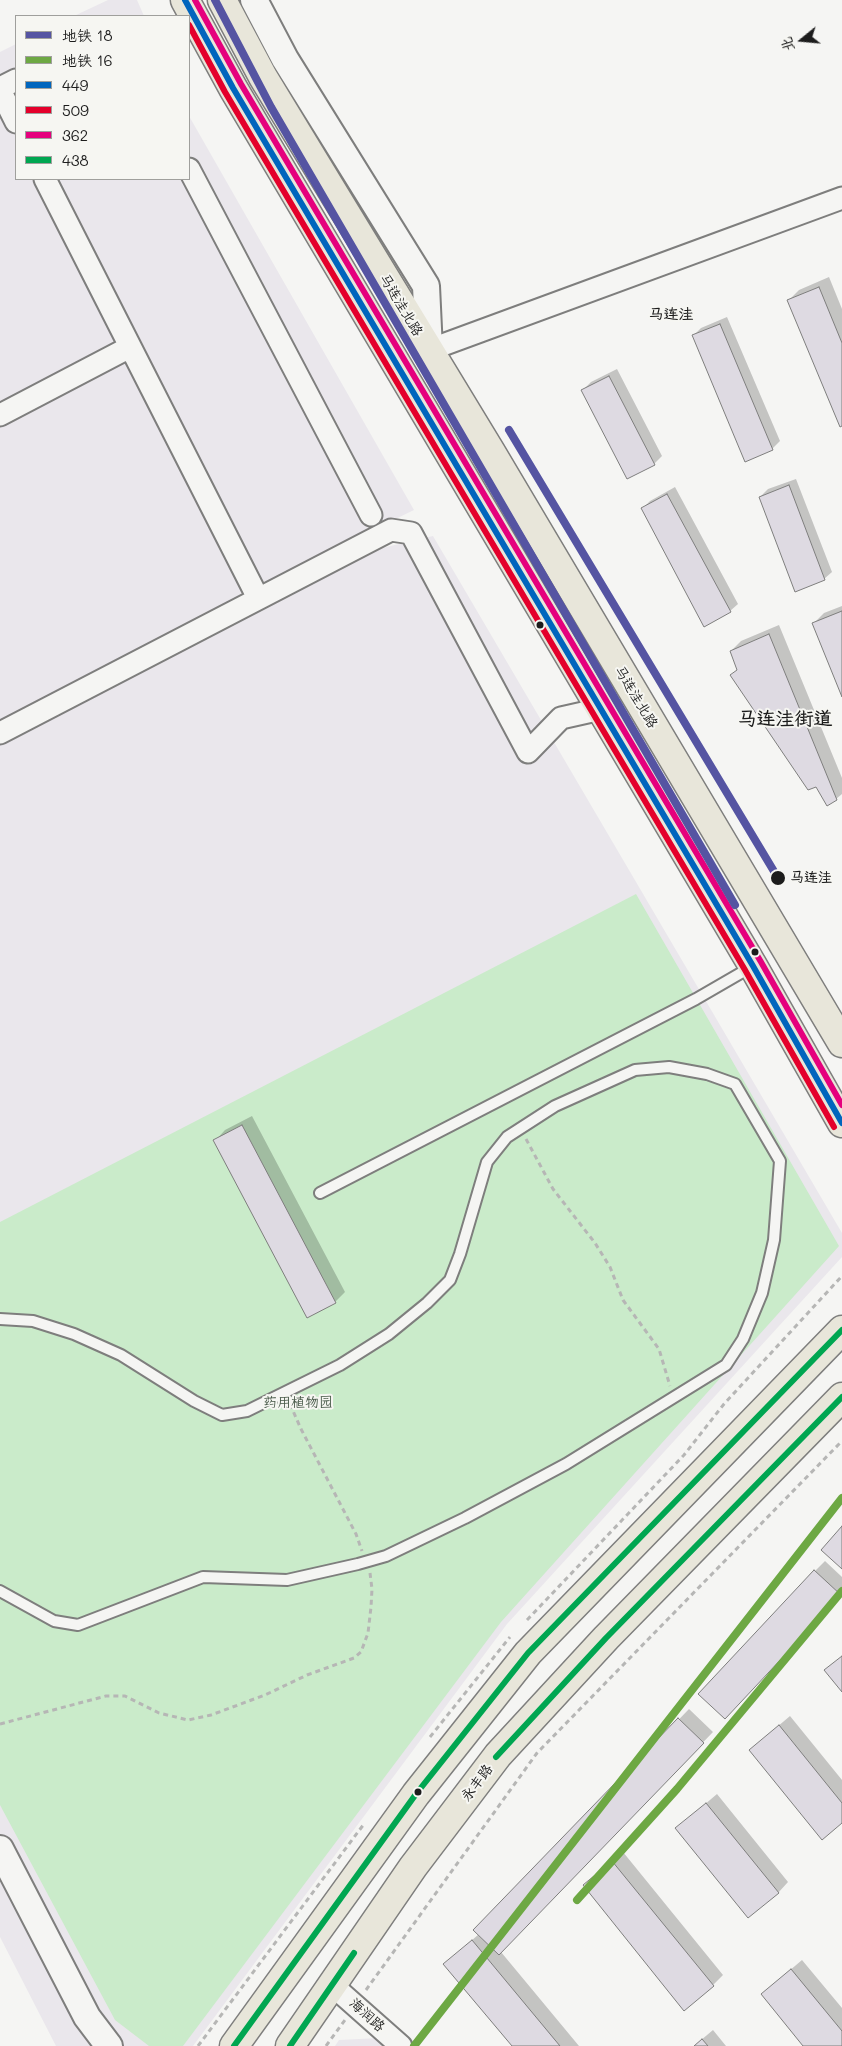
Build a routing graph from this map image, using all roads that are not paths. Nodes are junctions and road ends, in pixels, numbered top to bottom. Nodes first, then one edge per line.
1 (185, 0) edge
2 (222, 0) edge
3 (254, 0) edge
4 (15, 81) edge
5 (0, 89) edge
6 (15, 120) edge
7 (190, 171) edge
8 (46, 180) edge
9 (842, 198) edge
10 (130, 347) junction
11 (429, 350) junction
12 (0, 415) edge
13 (371, 514) dead end
14 (258, 598) junction
15 (601, 709) junction
16 (0, 733) edge
17 (753, 966) junction
18 (842, 1043) edge
19 (842, 1123) edge
20 (320, 1192) dead end
21 (0, 1319) edge
22 (842, 1330) edge
23 (842, 1397) edge
24 (0, 1591) edge
25 (0, 1849) edge
26 (332, 1985) junction
27 (109, 2046) edge
28 (234, 2046) edge
29 (290, 2046) edge
30 (401, 2046) edge

1 - 15 main road
2 - 11 main road, 马连洼北路
3 - 11 street, 马连洼北路
4 - 5 street
5 - 6 street
7 - 13 street
8 - 10 street
9 - 11 street
10 - 12 street
10 - 14 street
11 - 18 main road, 马连洼北路
14 - 15 street
14 - 16 street
15 - 17 main road
17 - 19 main road
17 - 20 lane
21 - 24 lane
22 - 28 main road
23 - 26 main road, 永丰路
25 - 27 street
26 - 29 main road, 永丰路
26 - 30 street, 海润路

